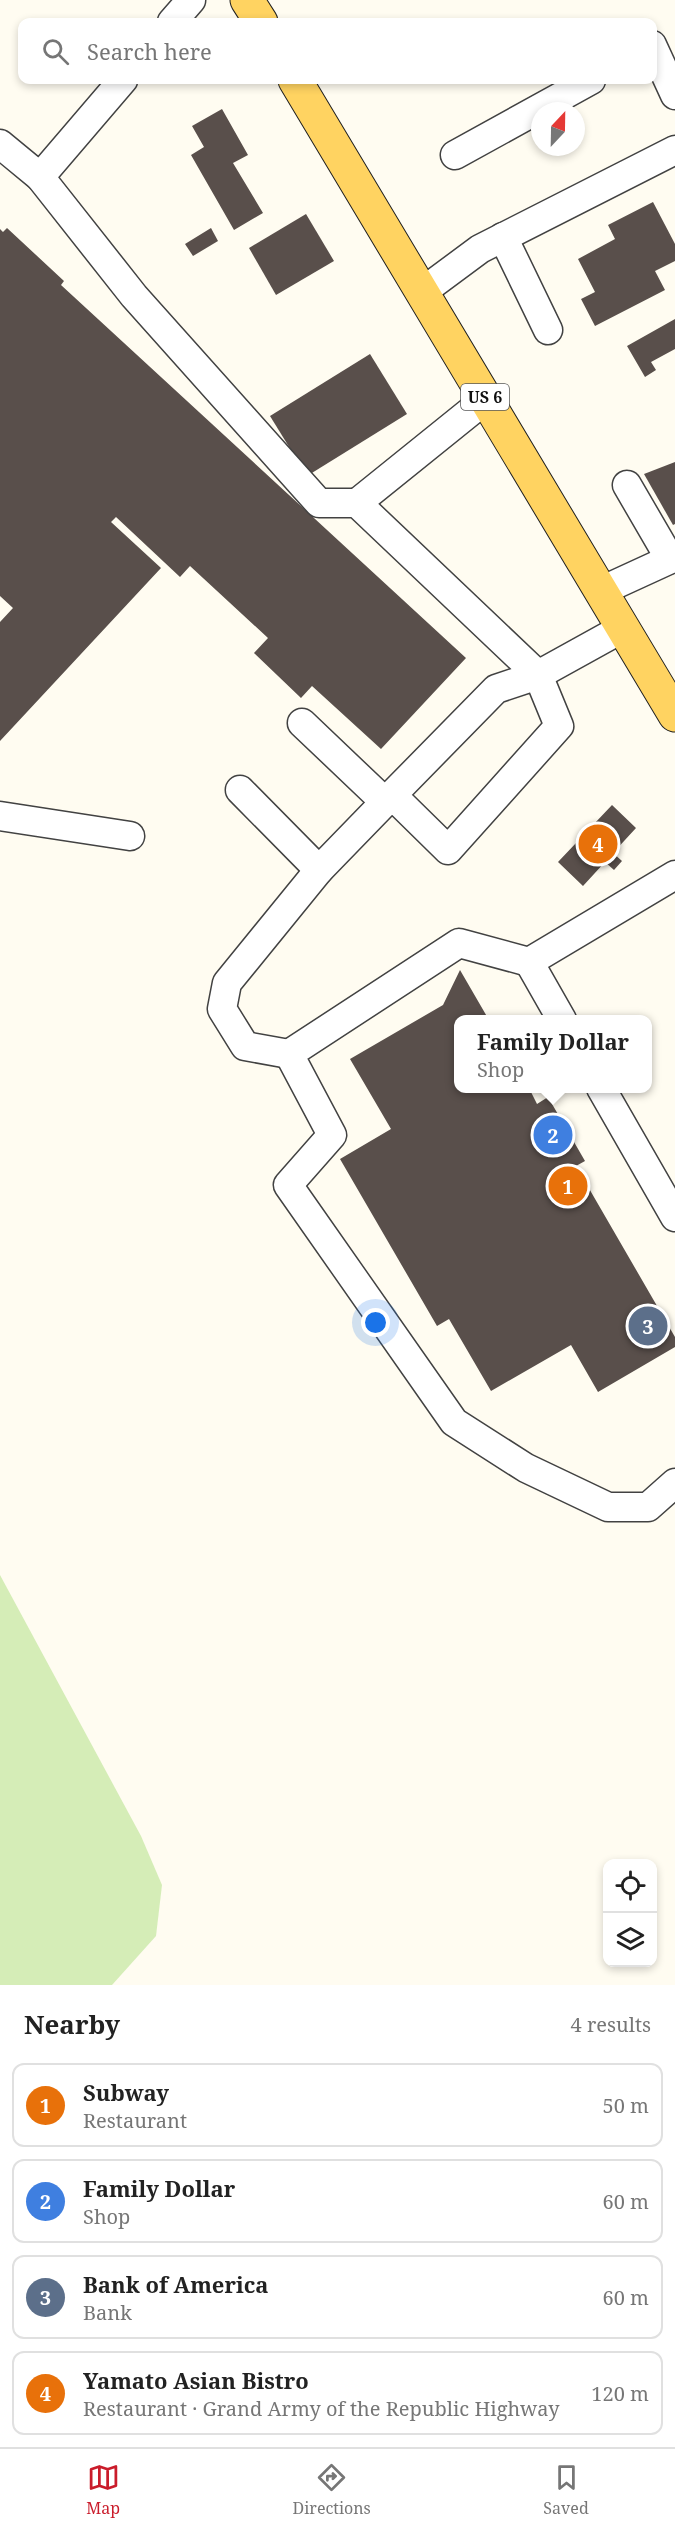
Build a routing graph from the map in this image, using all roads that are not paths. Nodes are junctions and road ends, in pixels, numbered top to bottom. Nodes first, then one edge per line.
1 (191, 0) edge
2 (247, 0) edge
3 (175, 18) edge
4 (258, 18) edge
5 (657, 56) edge
6 (120, 84) edge
7 (297, 84) edge
8 (584, 84) edge
9 (675, 95) edge
10 (0, 144) edge
11 (675, 150) edge
12 (455, 155) dead end
13 (40, 177) junction
14 (503, 237) junction
15 (422, 292) junction
16 (548, 330) dead end
17 (486, 399) junction
18 (627, 485) dead end
19 (357, 503) junction
20 (672, 558) edge
21 (601, 591) junction
22 (623, 628) junction
23 (538, 675) junction
24 (675, 715) edge
25 (302, 723) dead end
26 (240, 790) dead end
27 (389, 799) junction
28 (0, 816) edge
29 (130, 836) dead end
30 (319, 870) junction
31 (675, 875) edge
32 (529, 962) junction
33 (559, 1015) edge
34 (289, 1054) junction
35 (603, 1093) edge
36 (675, 1217) edge
37 (675, 1484) edge

1 - 3 lane
2 - 4 main road
5 - 9 lane
6 - 13 lane
7 - 15 main road, US 6
8 - 12 lane
10 - 13 lane
11 - 14 lane
13 - 19 lane
14 - 15 lane
14 - 16 lane
15 - 17 main road, US 6
17 - 19 lane
17 - 21 main road, US 6
18 - 20 lane
19 - 23 lane
20 - 21 lane
21 - 22 main road, US 6
22 - 23 lane
22 - 24 main road, US 6
23 - 27 lane
23 - 27 lane
25 - 27 lane
26 - 30 lane
27 - 30 lane
28 - 29 lane
30 - 34 lane
31 - 32 lane
32 - 33 lane
32 - 34 lane
34 - 37 lane
35 - 36 lane

